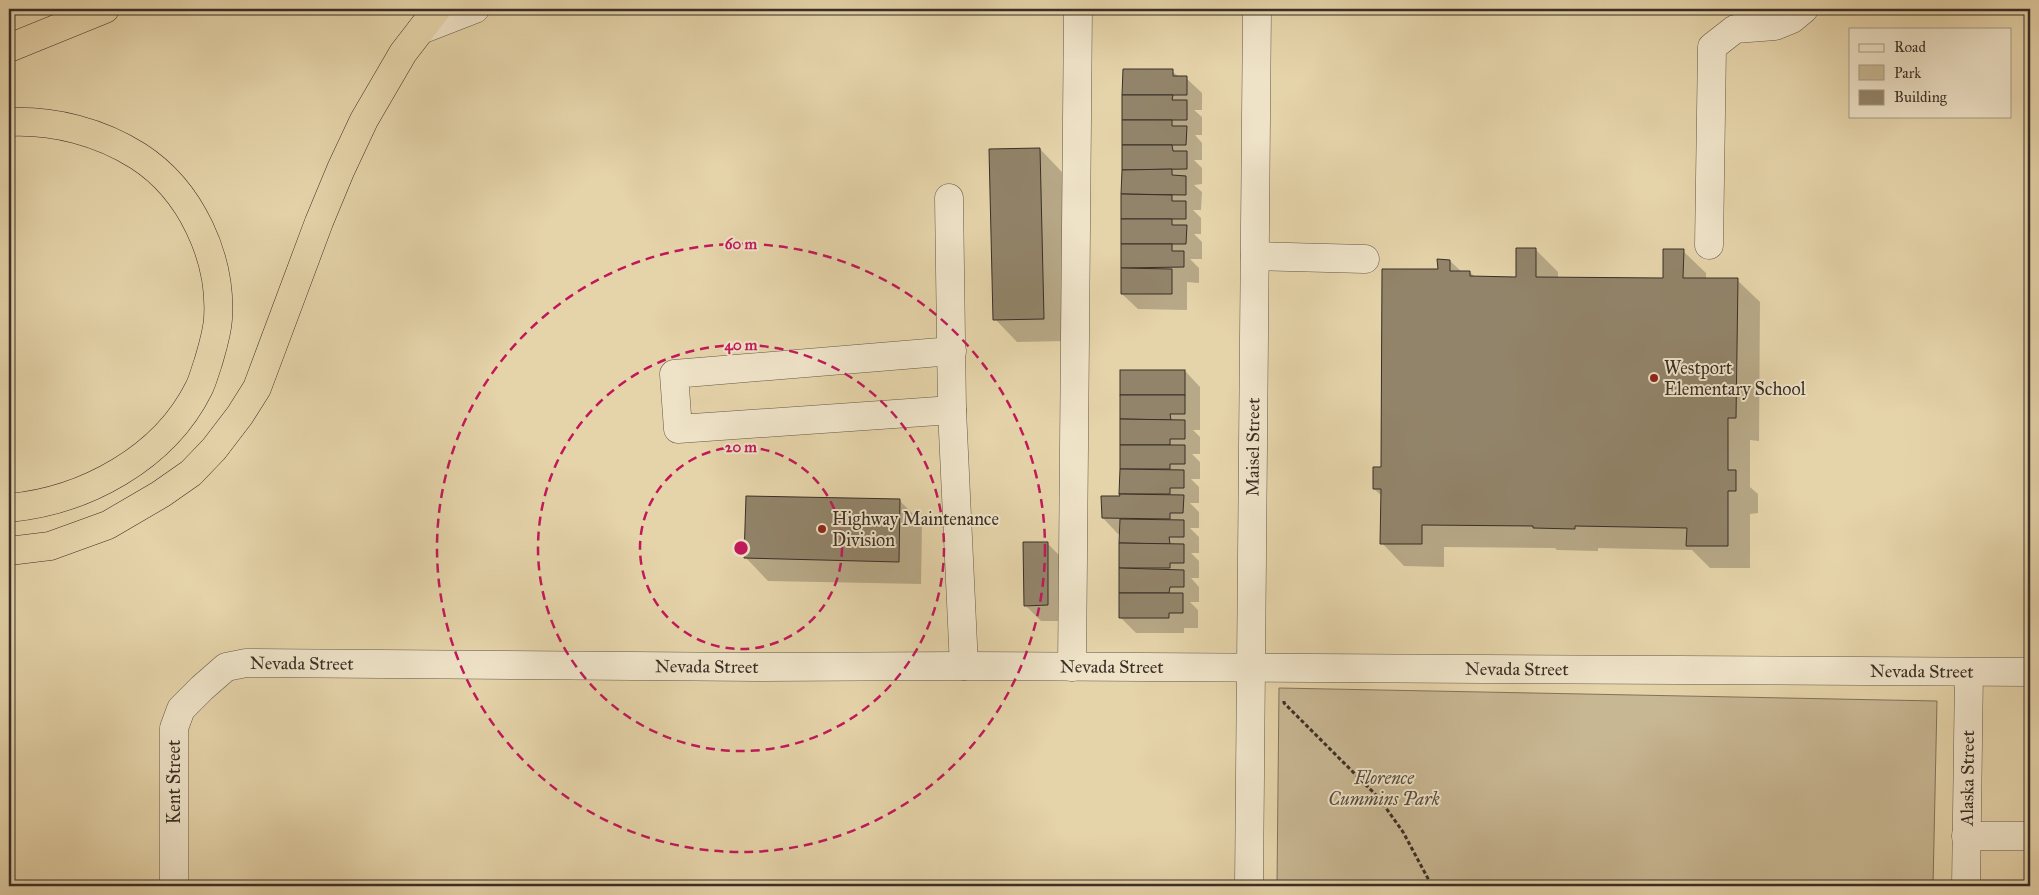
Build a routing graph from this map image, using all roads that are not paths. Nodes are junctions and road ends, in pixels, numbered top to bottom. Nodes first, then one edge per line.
1 (104, 9) edge
2 (475, 9) edge
3 (1078, 9) edge
4 (1257, 9) edge
5 (1804, 9) edge
6 (429, 19) edge
7 (9, 48) edge
8 (9, 122) edge
9 (949, 198) dead end
10 (1708, 246) dead end
11 (1255, 256) junction
12 (1365, 259) dead end
13 (952, 351) junction
14 (952, 410) junction
15 (9, 508) edge
16 (9, 551) edge
17 (964, 666) junction
18 (1072, 667) junction
19 (1251, 668) junction
20 (1969, 672) junction
21 (2030, 672) edge
22 (202, 688) joint
23 (1966, 836) junction
24 (2030, 836) edge
25 (174, 886) edge
26 (1249, 886) edge
27 (1966, 886) edge

1 - 7 highway
2 - 6 street
3 - 18 street
4 - 11 street, Maisel Street
5 - 10 street
6 - 16 highway
8 - 15 highway
9 - 13 street
11 - 12 street
11 - 19 street, Maisel Street
13 - 14 street
13 - 14 street
14 - 17 street
17 - 18 street, Nevada Street
17 - 22 street, Nevada Street
18 - 19 street, Nevada Street
19 - 20 street, Nevada Street
19 - 26 street, Maisel Street
20 - 21 street, Nevada Street
20 - 23 street, Alaska Street
22 - 25 street, Kent Street
23 - 24 street
23 - 27 street, Alaska Street

